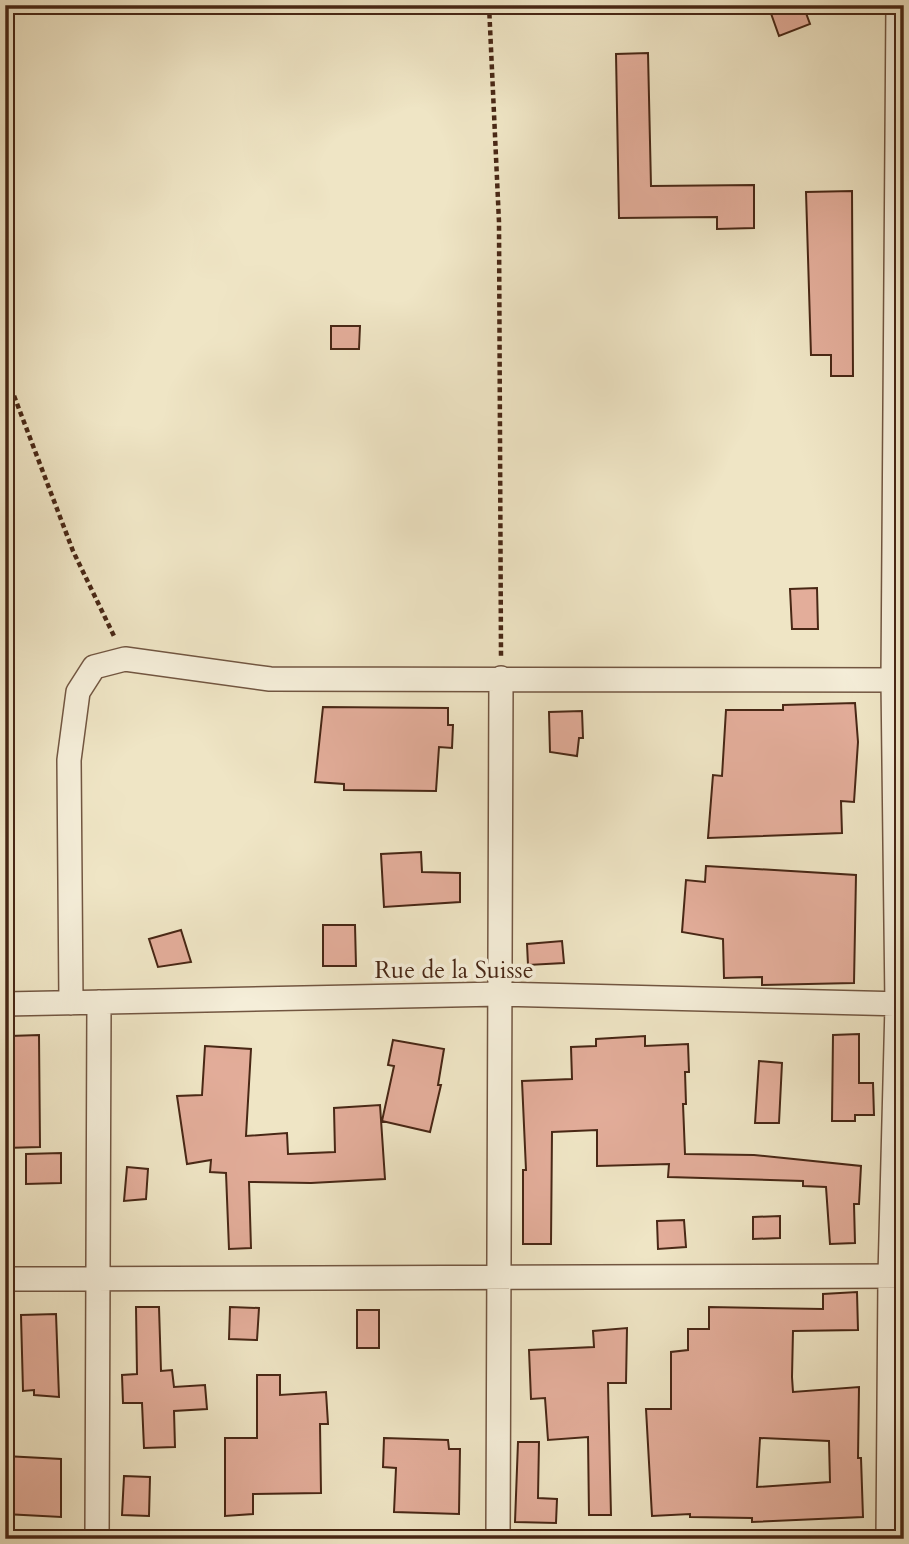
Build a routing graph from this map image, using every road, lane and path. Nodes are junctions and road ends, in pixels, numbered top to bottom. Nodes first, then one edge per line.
1 (489, 5) edge
2 (898, 5) edge
3 (5, 372) edge
4 (900, 405) edge
5 (125, 659) junction
6 (501, 678) junction
7 (899, 680) edge
8 (499, 994) junction
9 (99, 1002) junction
10 (71, 1003) junction
11 (5, 1004) edge
12 (900, 1005) edge
13 (897, 1276) edge
14 (499, 1278) junction
15 (5, 1279) edge
16 (99, 1279) junction
17 (97, 1539) edge
18 (498, 1539) edge
19 (888, 1539) edge

1 - 6 path
2 - 4 street
3 - 5 path
4 - 7 street
5 - 6 street
5 - 10 street
6 - 7 street
6 - 8 street
7 - 12 street
8 - 9 street, Rue de la Suisse
8 - 12 street, Rue de la Suisse
8 - 14 street
9 - 10 street, Rue de la Suisse
9 - 16 street
10 - 11 street, Rue de la Suisse
12 - 13 street
13 - 14 street
13 - 19 street
14 - 16 street
14 - 18 street
15 - 16 street
16 - 17 street

